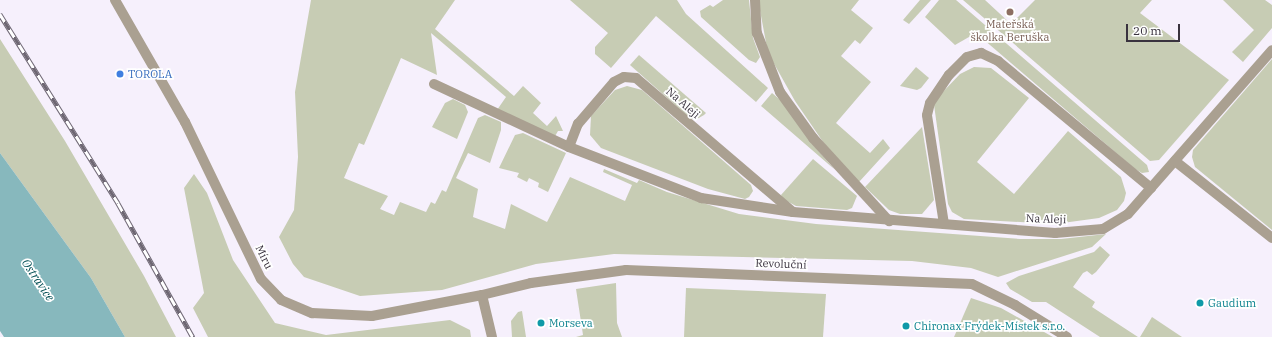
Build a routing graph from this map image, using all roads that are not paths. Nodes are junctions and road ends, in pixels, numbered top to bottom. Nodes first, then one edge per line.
1 (115, 0) edge
2 (755, 0) edge
3 (1272, 50) edge
4 (434, 84) dead end
5 (569, 147) junction
6 (1175, 161) junction
7 (1151, 188) junction
8 (793, 212) junction
9 (889, 222) junction
10 (944, 224) junction
11 (1272, 238) edge
12 (482, 294) junction
13 (492, 337) edge
14 (1067, 337) edge

1 - 12 street, Míru
2 - 9 street
3 - 6 street, Na Aleji
4 - 5 street, Na Aleji
5 - 8 street, Na Aleji
5 - 8 street, Na Aleji
6 - 7 street, Na Aleji
6 - 11 street
7 - 10 street, Na Aleji
7 - 10 street
8 - 9 street, Na Aleji
9 - 10 street, Na Aleji
12 - 13 street
12 - 14 street, Revoluční

